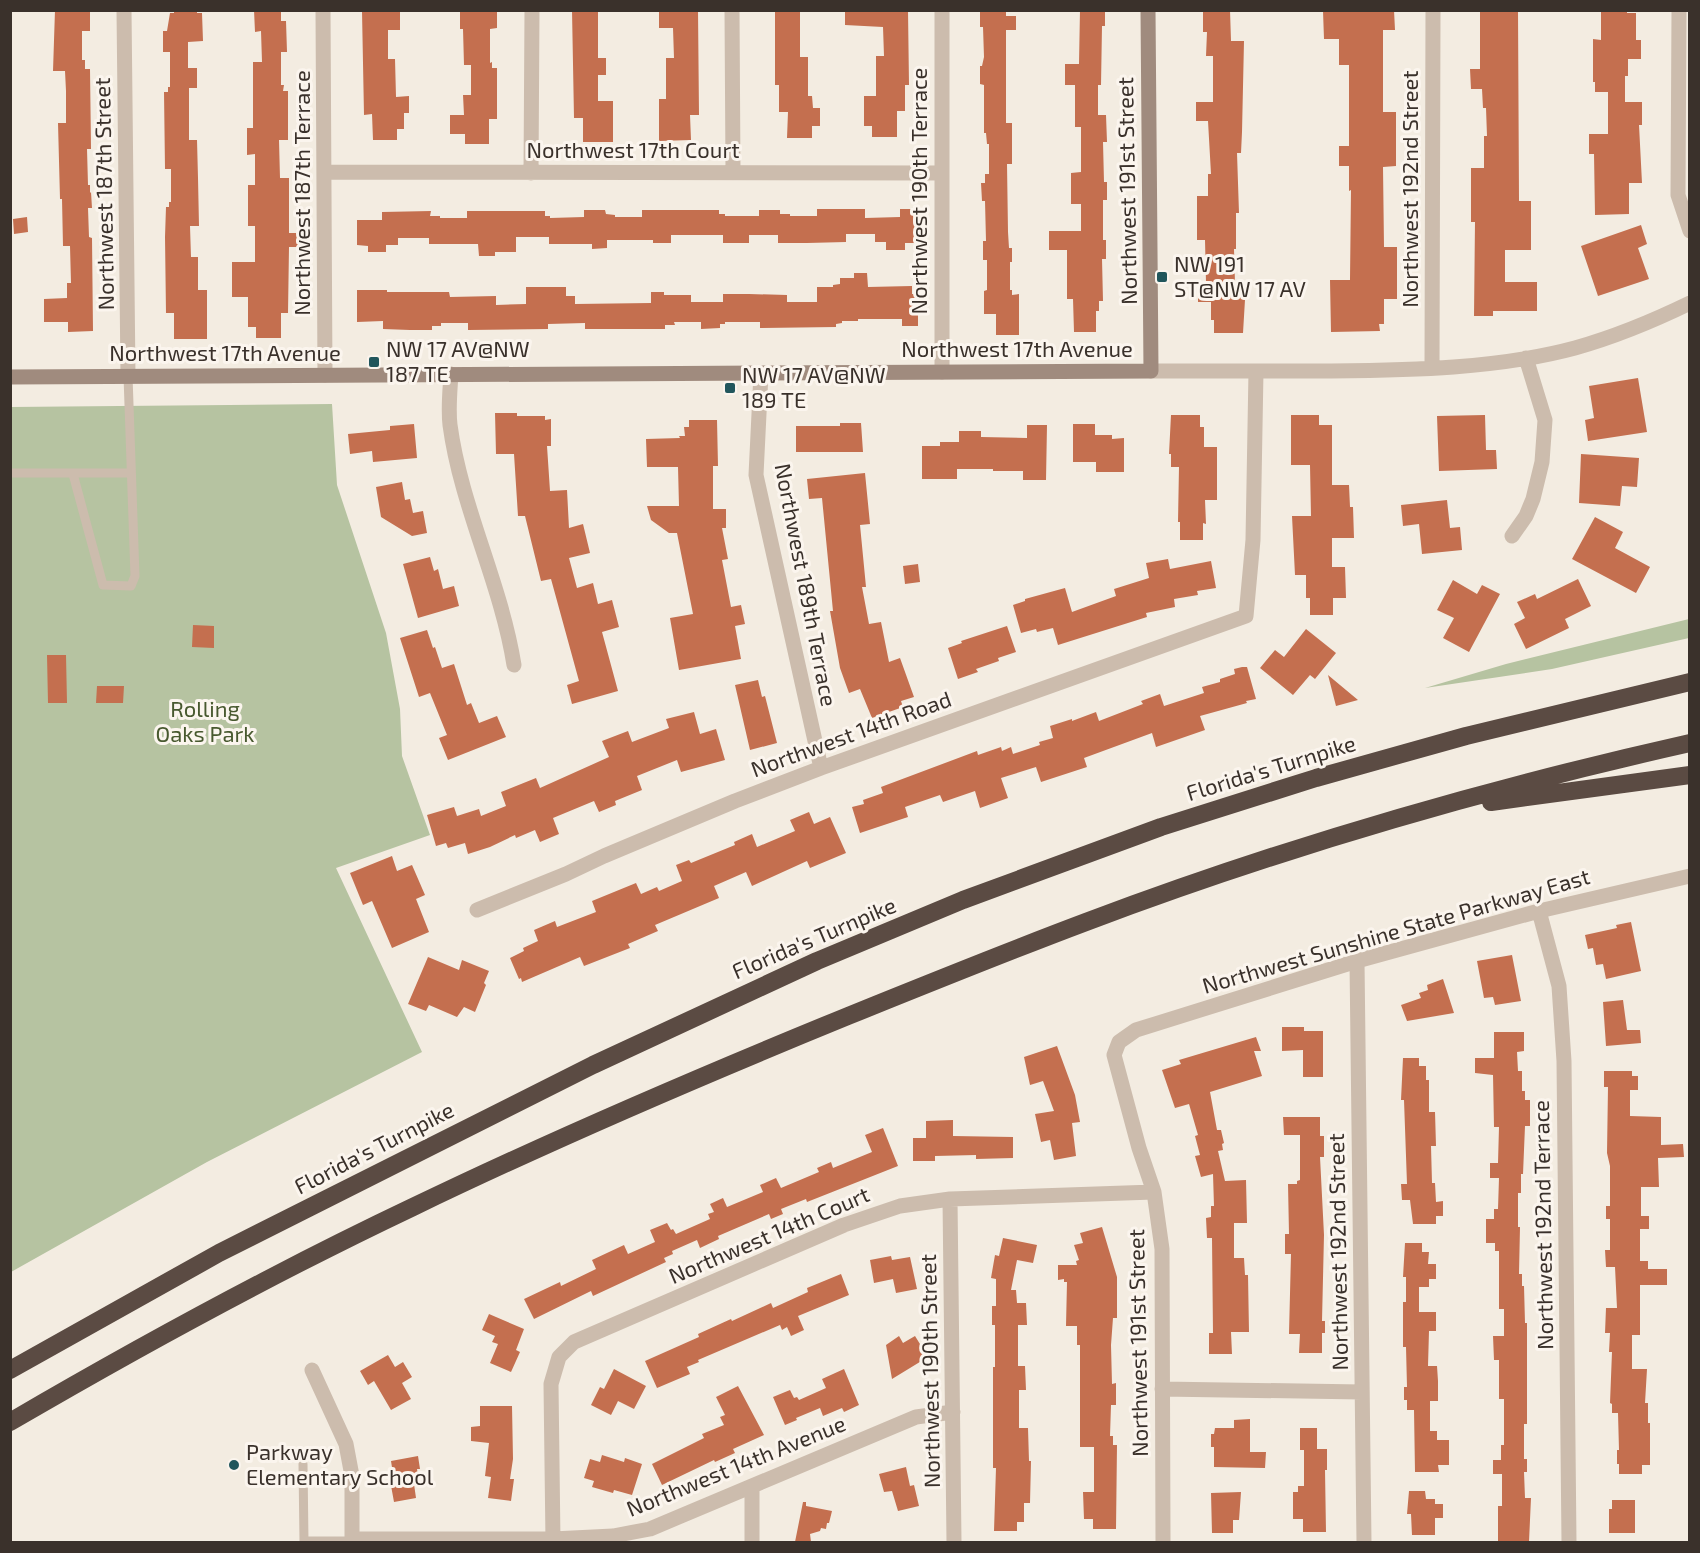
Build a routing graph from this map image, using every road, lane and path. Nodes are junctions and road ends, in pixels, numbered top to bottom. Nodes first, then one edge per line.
1 (124, 10) edge
2 (323, 10) edge
3 (532, 10) edge
4 (732, 10) edge
5 (942, 10) edge
6 (1148, 10) edge
7 (1432, 10) edge
8 (1679, 10) edge
9 (324, 172) junction
10 (733, 172) junction
11 (531, 173) junction
12 (942, 173) junction
13 (1689, 231) edge
14 (1689, 303) edge
15 (1526, 358) junction
16 (1432, 368) junction
17 (1151, 371) junction
18 (1256, 371) junction
19 (942, 372) junction
20 (761, 373) junction
21 (325, 375) junction
22 (451, 375) junction
23 (128, 376) junction
24 (10, 377) edge
25 (10, 473) edge
26 (131, 473) junction
27 (73, 474) junction
28 (1512, 536) dead end
29 (514, 664) dead end
30 (1689, 682) edge
31 (1689, 743) edge
32 (821, 768) junction
33 (1689, 775) edge
34 (1418, 812) junction
35 (1689, 876) edge
36 (477, 910) dead end
37 (1539, 910) junction
38 (1357, 962) junction
39 (1119, 1042) joint
40 (1154, 1192) junction
41 (950, 1199) junction
42 (10, 1370) edge
43 (312, 1370) dead end
44 (1162, 1389) junction
45 (1362, 1392) junction
46 (953, 1412) junction
47 (10, 1422) edge
48 (303, 1464) dead end
49 (752, 1486) junction
50 (352, 1541) edge
51 (553, 1541) edge
52 (304, 1542) edge
53 (752, 1542) edge
54 (954, 1542) edge
55 (1163, 1542) edge
56 (1364, 1542) edge
57 (1569, 1542) edge

1 - 23 street, Northwest 187th Street
2 - 9 street, Northwest 187th Terrace
3 - 11 street
4 - 10 street
5 - 12 street, Northwest 190th Terrace
6 - 17 street, Northwest 191st Street
7 - 16 street, Northwest 192nd Street
8 - 13 street
9 - 11 street, Northwest 17th Court
9 - 21 street, Northwest 187th Terrace
10 - 11 street, Northwest 17th Court
10 - 12 street, Northwest 17th Court
12 - 19 street, Northwest 190th Terrace
14 - 15 street, Northwest 17th Avenue
15 - 16 street, Northwest 17th Avenue
15 - 28 street
16 - 18 street, Northwest 17th Avenue
17 - 18 street, Northwest 17th Avenue
17 - 19 street, Northwest 17th Avenue
18 - 32 street, Northwest 14th Road
19 - 20 street, Northwest 17th Avenue
20 - 22 street, Northwest 17th Avenue
20 - 32 street, Northwest 189th Terrace
21 - 22 street, Northwest 17th Avenue
21 - 23 street, Northwest 17th Avenue
22 - 29 street
23 - 24 street, Northwest 17th Avenue
23 - 26 lane
25 - 27 lane
26 - 27 lane
26 - 27 lane
30 - 42 highway, Florida's Turnpike
31 - 34 highway
32 - 36 street, Northwest 14th Road
33 - 34 highway
34 - 47 highway
35 - 37 street, Northwest Sunshine State Parkway East
37 - 38 street, Northwest Sunshine State Parkway East
37 - 57 street, Northwest 192nd Terrace
38 - 39 street, Northwest Sunshine State Parkway East
38 - 45 street, Northwest 192nd Street
39 - 40 street, Northwest 191st Street
40 - 41 street, Northwest 14th Court
40 - 44 street, Northwest 191st Street
41 - 46 street, Northwest 190th Street
41 - 51 street, Northwest 14th Court
43 - 50 street
44 - 45 street
44 - 55 street, Northwest 191st Street
45 - 56 street, Northwest 192nd Street
46 - 49 street, Northwest 14th Avenue
46 - 54 street, Northwest 190th Street
48 - 52 lane
49 - 51 street, Northwest 14th Avenue
49 - 53 street
50 - 51 street, Northwest 14th Avenue
50 - 52 lane

